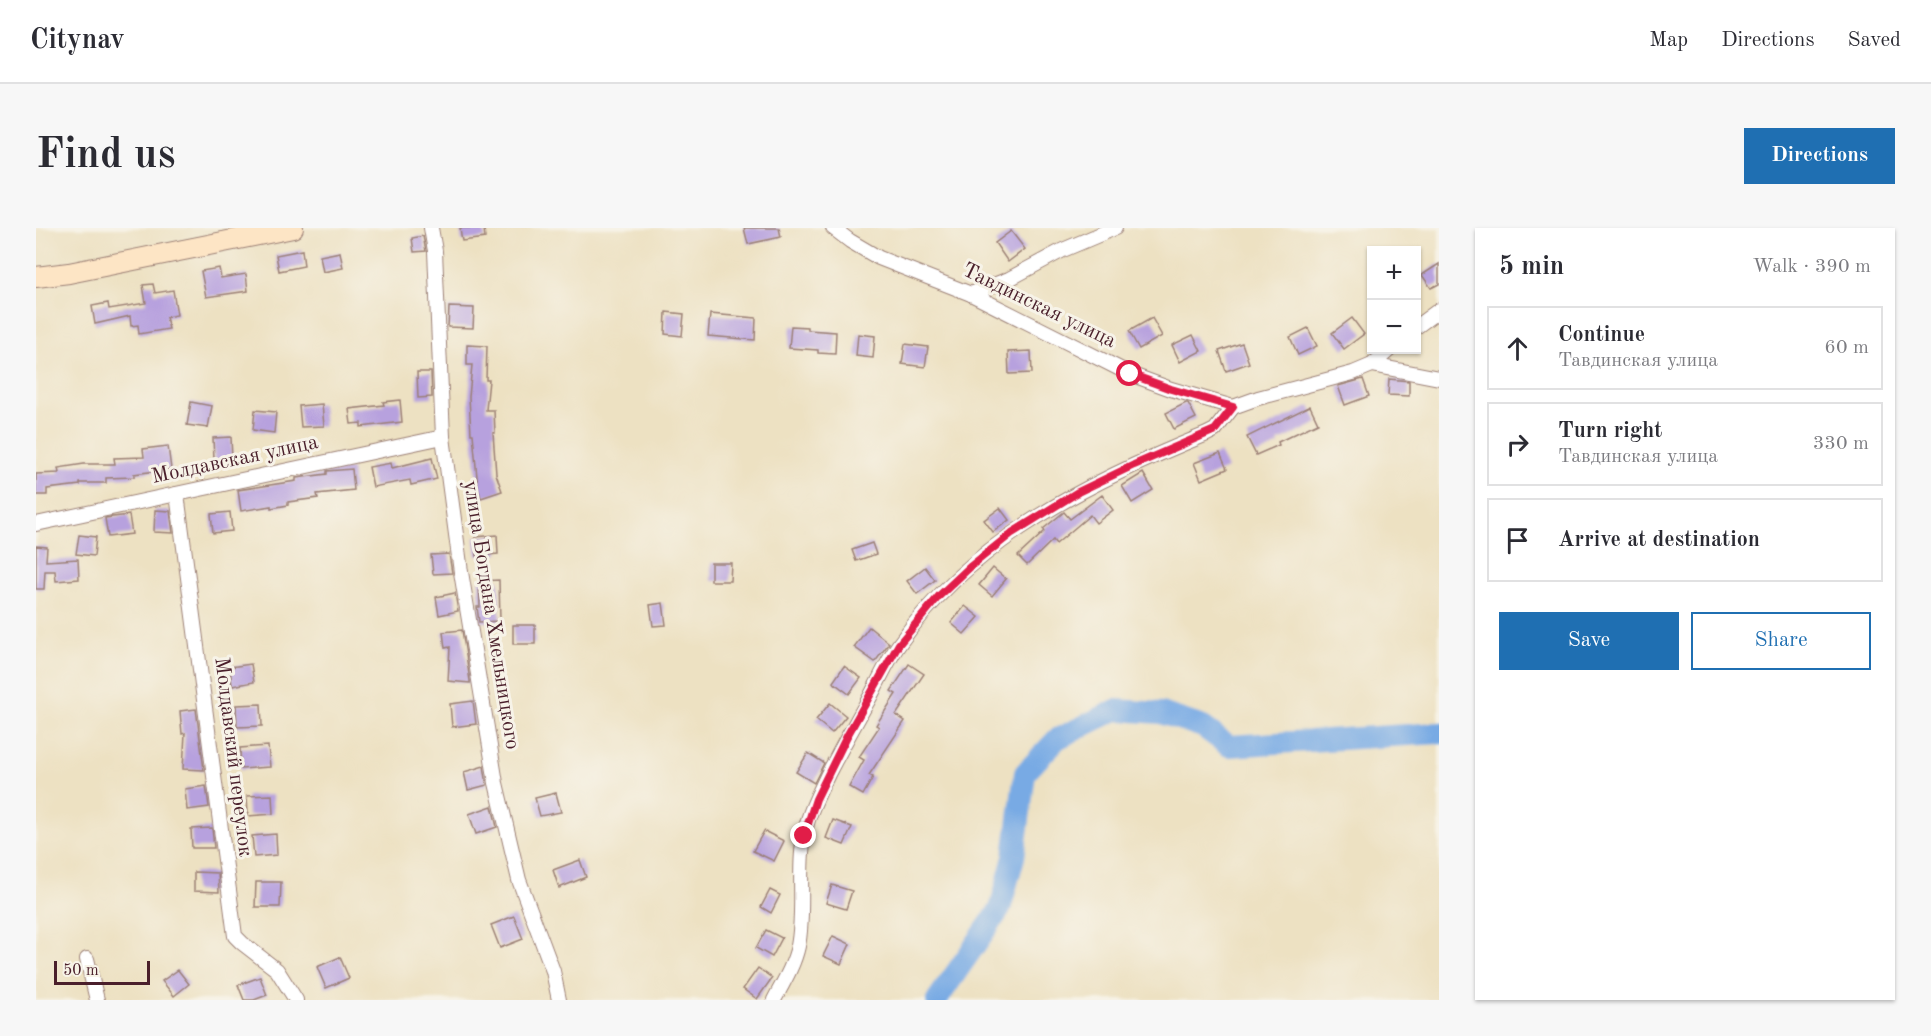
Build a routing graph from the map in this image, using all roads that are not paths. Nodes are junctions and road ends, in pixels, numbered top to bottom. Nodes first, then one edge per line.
1 (292, 228) edge
2 (431, 228) edge
3 (833, 228) edge
4 (1114, 228) edge
5 (36, 277) edge
6 (971, 294) junction
7 (1439, 310) edge
8 (1421, 323) edge
9 (1384, 354) edge
10 (1372, 365) junction
11 (1439, 378) edge
12 (1233, 407) junction
13 (443, 437) junction
14 (177, 494) junction
15 (36, 524) edge
16 (87, 958) dead end
17 (96, 1000) edge
18 (296, 1000) edge
19 (560, 1000) edge
20 (774, 1000) edge

1 - 5 street
2 - 13 street, улица Богдана Хмельницкого
3 - 6 street, Тавдинская улица
4 - 6 street
6 - 12 street, Тавдинская улица
7 - 8 street
9 - 10 street
10 - 11 street
10 - 12 street
12 - 20 street
13 - 14 street, Молдавская улица
13 - 19 street, улица Богдана Хмельницкого
14 - 15 street, Молдавская улица
14 - 18 street, Молдавский переулок
16 - 17 street

